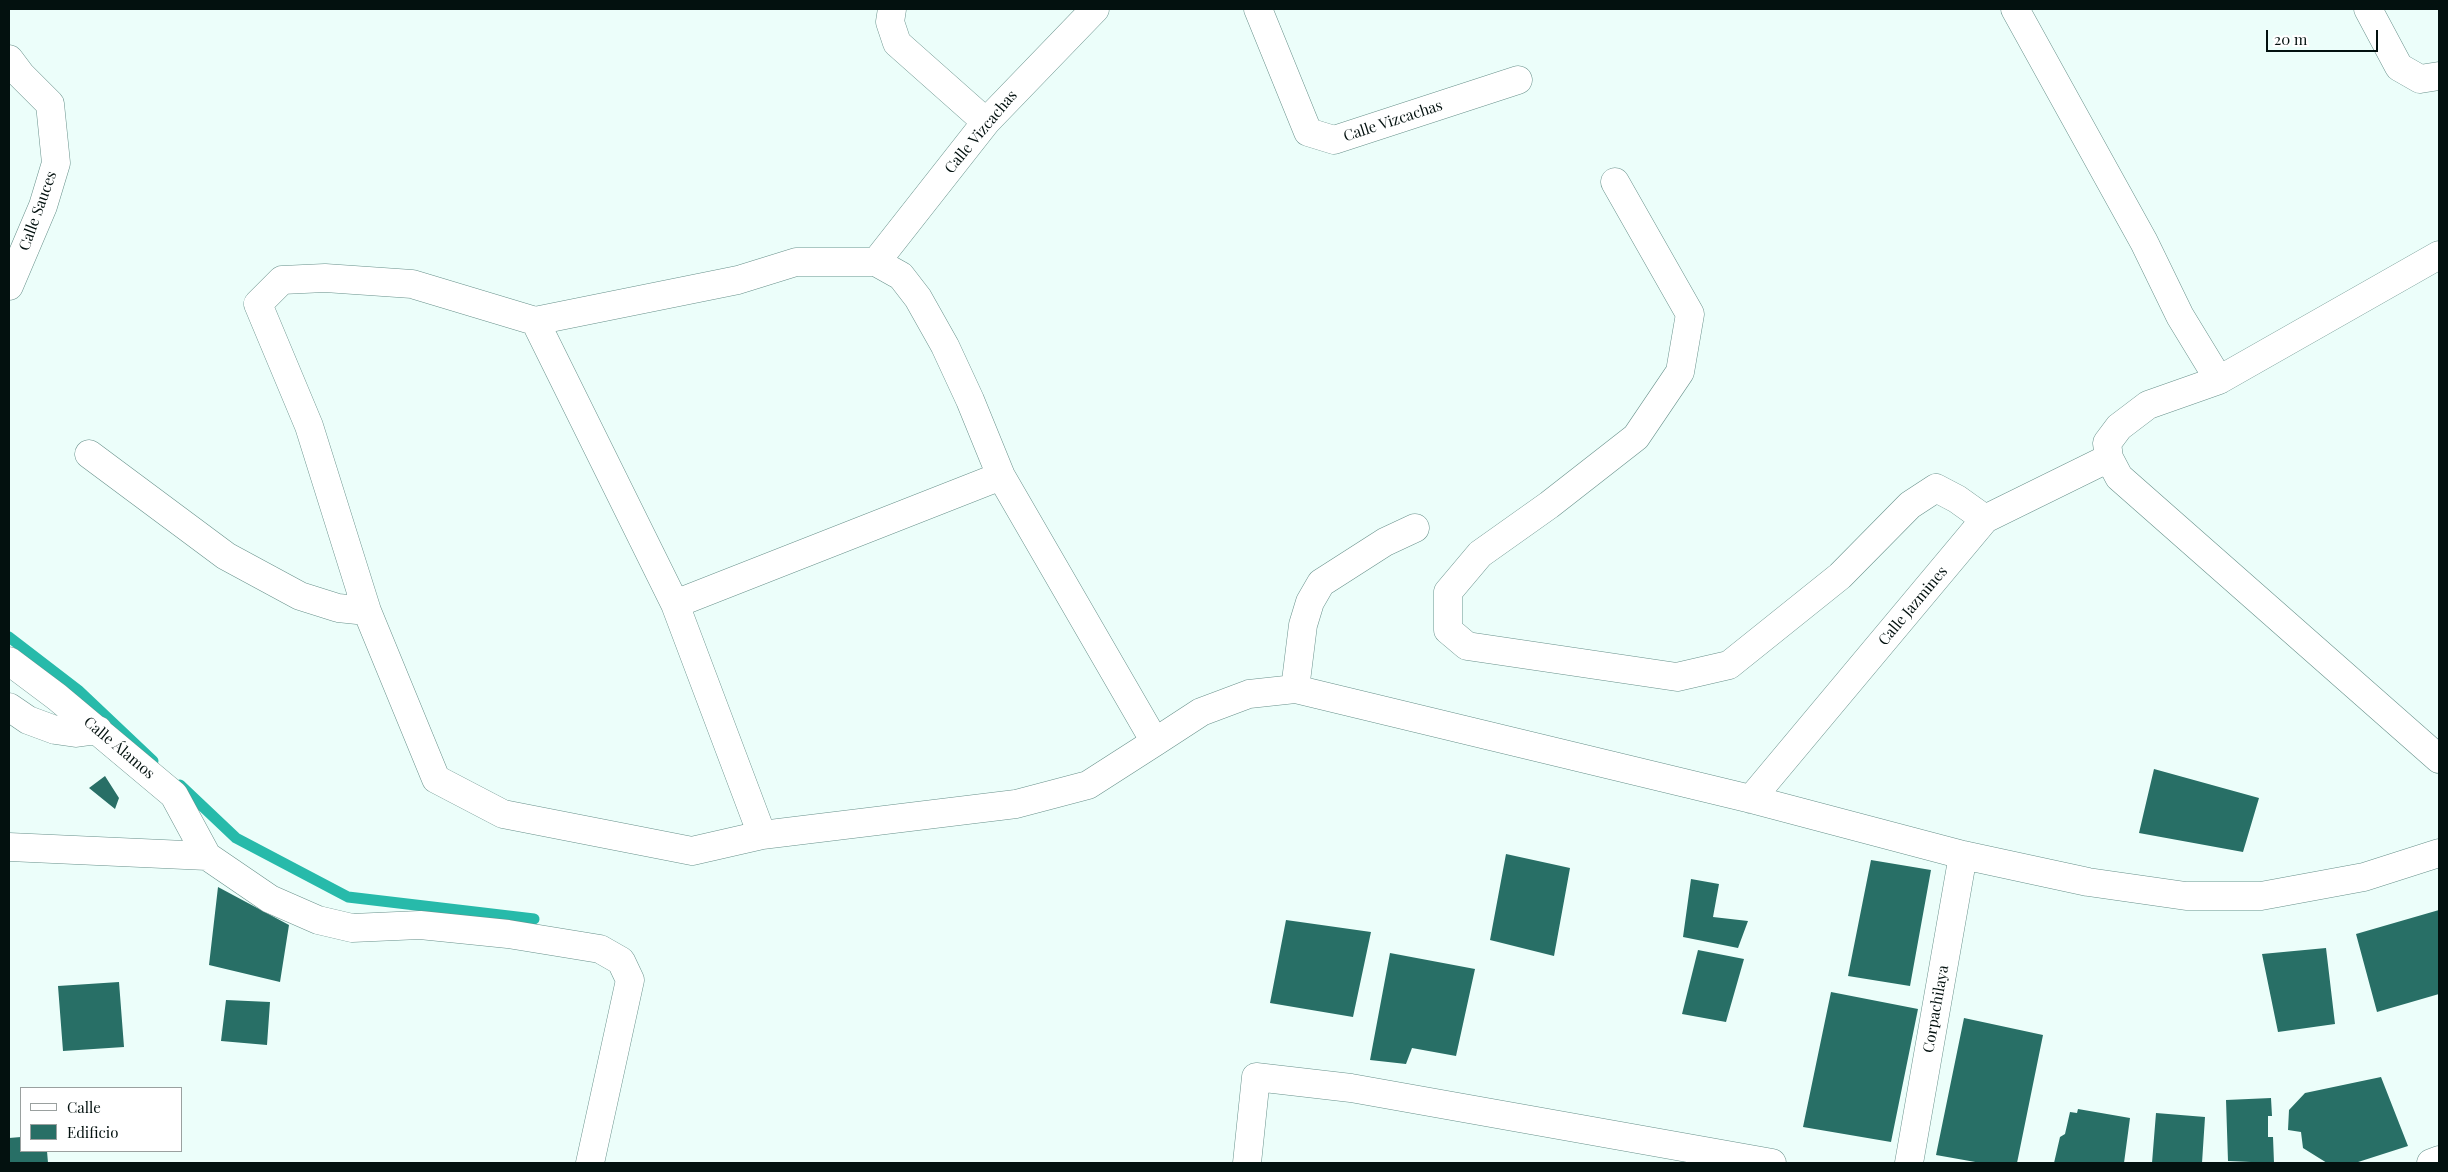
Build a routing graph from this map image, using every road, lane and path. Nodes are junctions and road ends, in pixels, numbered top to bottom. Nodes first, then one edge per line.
1 (892, 9) edge
2 (1095, 9) edge
3 (1258, 9) edge
4 (2015, 9) edge
5 (2368, 9) edge
6 (9, 59) edge
7 (2439, 76) edge
8 (1518, 80) dead end
9 (986, 122) junction
10 (1615, 182) dead end
11 (2439, 255) edge
12 (876, 262) junction
13 (9, 286) edge
14 (535, 321) junction
15 (2218, 380) junction
16 (89, 454) dead end
17 (2109, 458) junction
18 (1001, 476) junction
19 (1985, 520) junction
20 (1415, 528) dead end
21 (675, 604) junction
22 (367, 611) junction
23 (9, 661) edge
24 (1295, 689) junction
25 (9, 707) edge
26 (98, 730) junction
27 (1155, 742) junction
28 (2439, 759) edge
29 (1751, 799) junction
30 (762, 835) junction
31 (9, 847) edge
32 (2439, 853) edge
33 (1963, 855) junction
34 (207, 856) junction
35 (2439, 1160) edge
36 (590, 1163) edge
37 (1247, 1163) edge
38 (1772, 1163) edge
39 (1909, 1163) edge
40 (2431, 1163) edge

1 - 9 street
2 - 9 street, Calle Vizcachas
3 - 8 street, Calle Vizcachas
4 - 15 street
5 - 7 street
6 - 13 street, Calle Sauces
9 - 12 street, Calle Vizcachas
10 - 19 street
11 - 15 street
12 - 14 street
12 - 18 street
14 - 21 street
14 - 22 street
15 - 17 street
16 - 22 street
17 - 19 street, Calle Jazmines
17 - 28 street
18 - 21 street
18 - 27 street
19 - 29 street, Calle Jazmines
20 - 24 street
21 - 30 street
22 - 30 street
23 - 26 street, Calle Álamos
24 - 27 street
24 - 29 street
25 - 26 street
26 - 34 street, Calle Álamos
27 - 30 street
29 - 33 street
31 - 34 street
32 - 33 street
33 - 39 street, Corpachilaya
34 - 36 street
35 - 40 street
37 - 38 street

